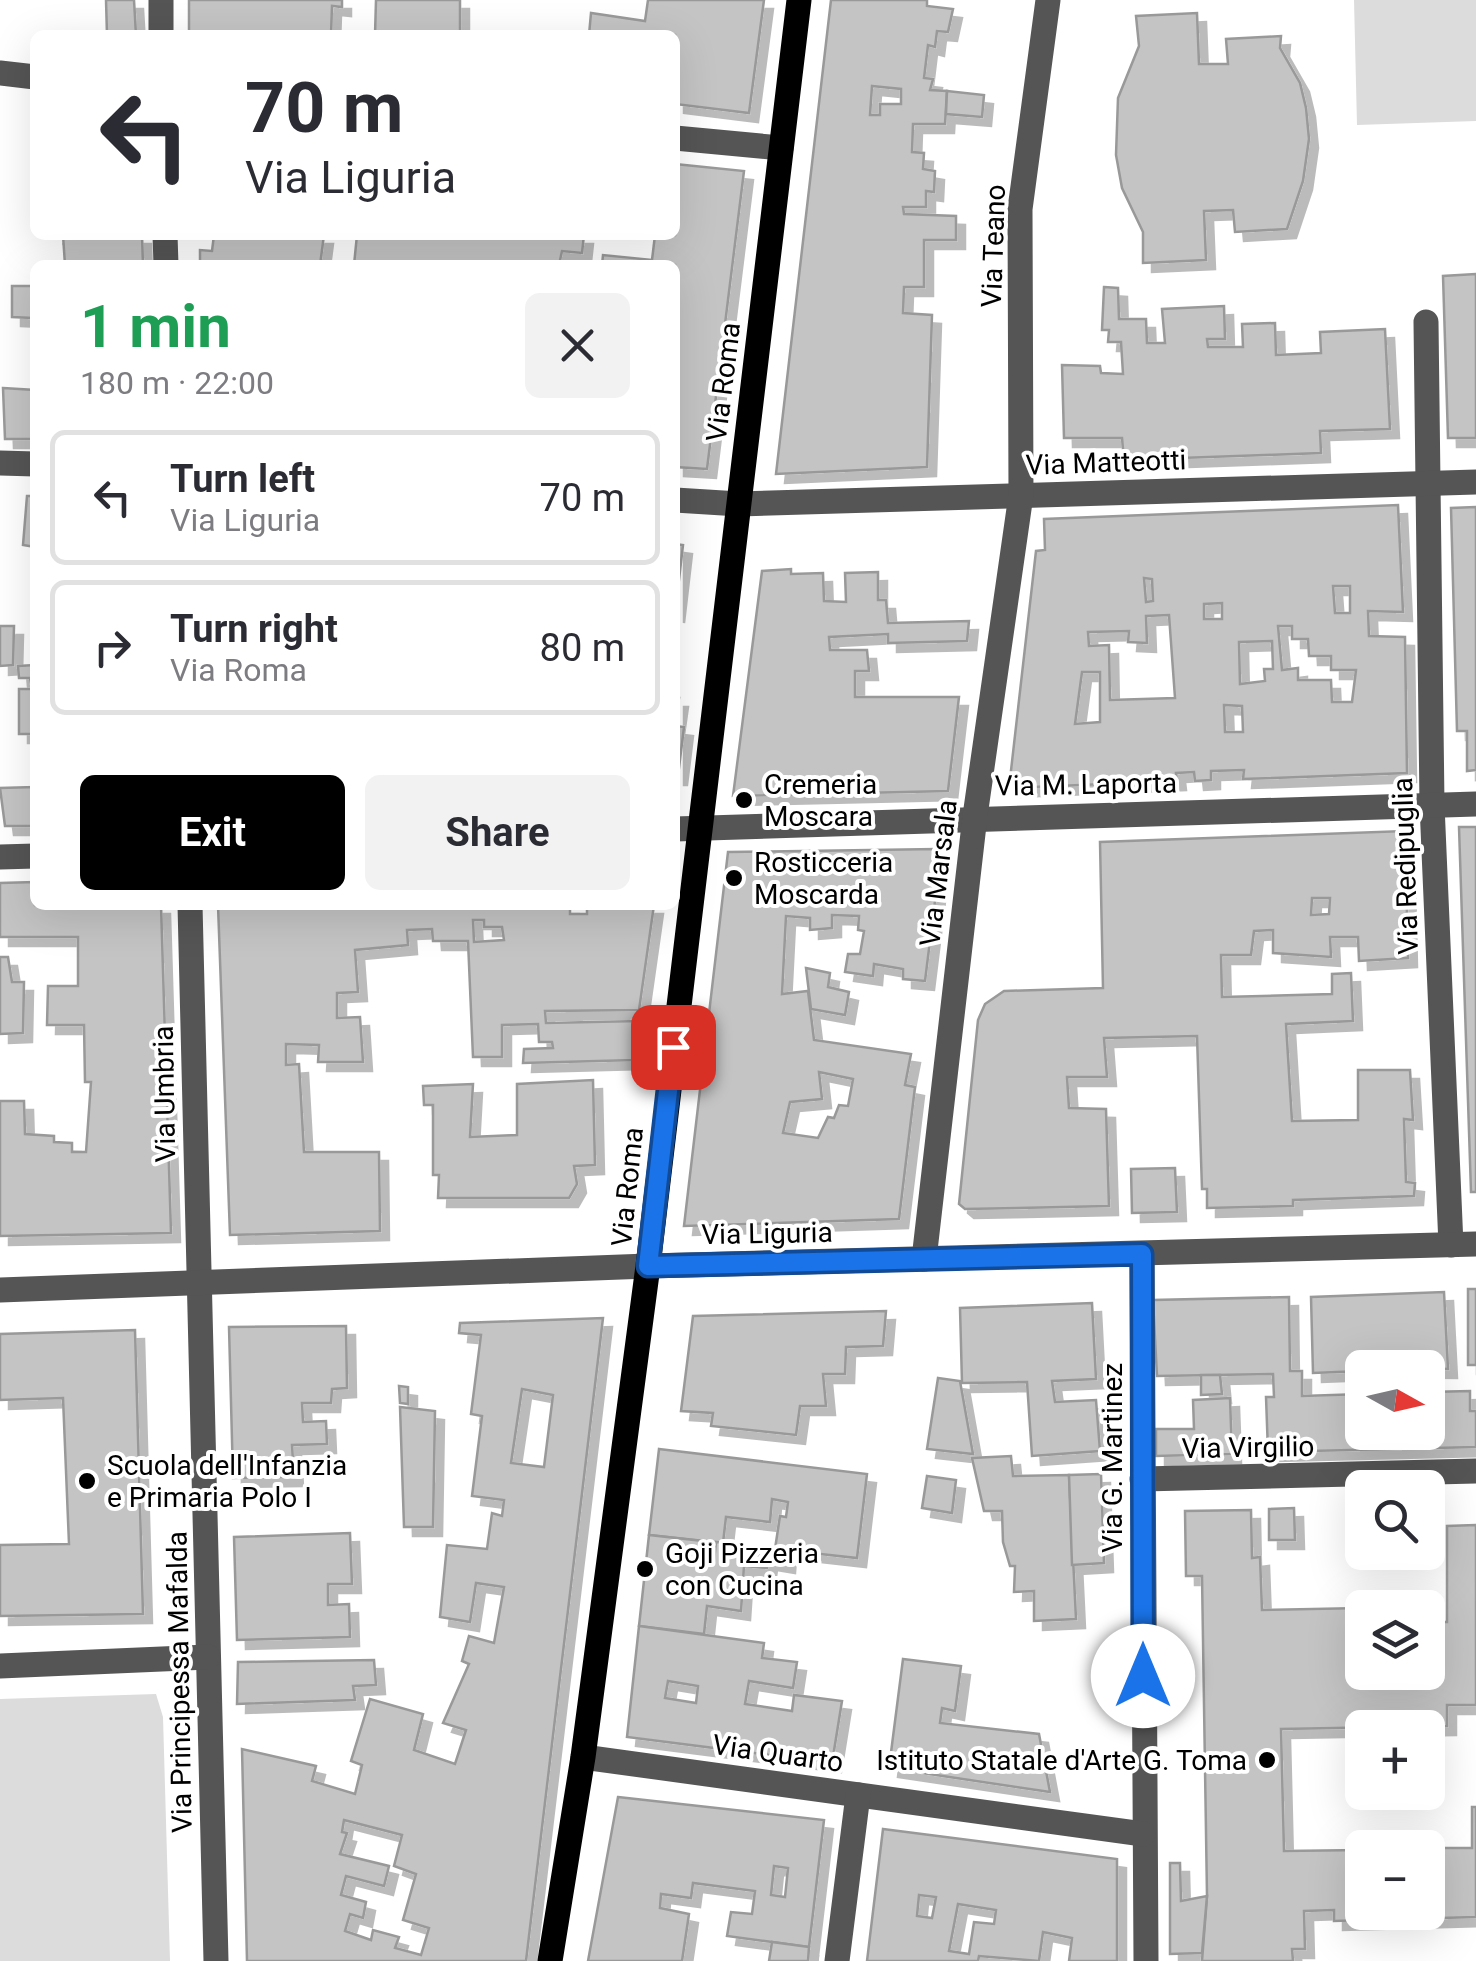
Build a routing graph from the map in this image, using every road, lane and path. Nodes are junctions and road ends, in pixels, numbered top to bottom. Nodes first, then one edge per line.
1 (161, 0) edge
2 (798, 0) edge
3 (1048, 0) edge
4 (162, 30) edge
5 (0, 73) edge
6 (30, 76) edge
7 (680, 138) edge
8 (781, 148) junction
9 (1426, 322) dead end
10 (0, 463) edge
11 (30, 464) edge
12 (1476, 482) edge
13 (1429, 484) junction
14 (1020, 495) junction
15 (680, 500) edge
16 (739, 504) junction
17 (1476, 804) edge
18 (1432, 805) junction
19 (975, 816) junction
20 (686, 828) edge
21 (0, 856) edge
22 (30, 856) edge
23 (680, 897) edge
24 (190, 910) edge
25 (679, 910) edge
26 (1463, 1245) edge
27 (1142, 1254) junction
28 (924, 1260) junction
29 (648, 1266) junction
30 (199, 1282) junction
31 (0, 1290) edge
32 (1476, 1471) edge
33 (1142, 1479) junction
34 (208, 1657) junction
35 (0, 1666) edge
36 (583, 1756) junction
37 (858, 1795) junction
38 (1143, 1834) junction
39 (216, 1961) edge
40 (550, 1961) edge
41 (837, 1961) edge
42 (1146, 1961) edge

1 - 4 street
2 - 8 main road, Via Roma
3 - 14 street, Via Teano
5 - 6 street
7 - 8 street
8 - 16 main road, Via Roma
9 - 13 street, Via Redipuglia
10 - 11 street
12 - 13 street, Via Matteotti
13 - 14 street, Via Matteotti
13 - 18 street, Via Redipuglia
14 - 16 street, Via Matteotti
14 - 19 street, Via Marsala
15 - 16 street, Via Matteotti
16 - 20 main road, Via Roma
17 - 18 street, Via M. Laporta
18 - 19 street, Via M. Laporta
18 - 26 street, Via Redipuglia
19 - 20 street, Via M. Laporta
19 - 28 street, Via Marsala
20 - 23 main road, Via Roma
21 - 22 street
24 - 30 street, Via Umbria
25 - 29 main road, Via Roma
26 - 27 street, Via Liguria
27 - 28 street, Via Liguria
27 - 33 street, Via G. Martinez
28 - 29 street, Via Liguria
29 - 30 street, Via Liguria
29 - 36 main road, Via Roma
30 - 31 street, Via Liguria
30 - 34 street, Via Principessa Mafalda
32 - 33 street, Via Virgilio
33 - 38 street, Via G. Martinez
34 - 35 street
34 - 39 street, Via Principessa Mafalda
36 - 37 street, Via Quarto
36 - 40 main road, Via Roma
37 - 38 street, Via Quarto
37 - 41 street
38 - 42 street, Via G. Martinez

